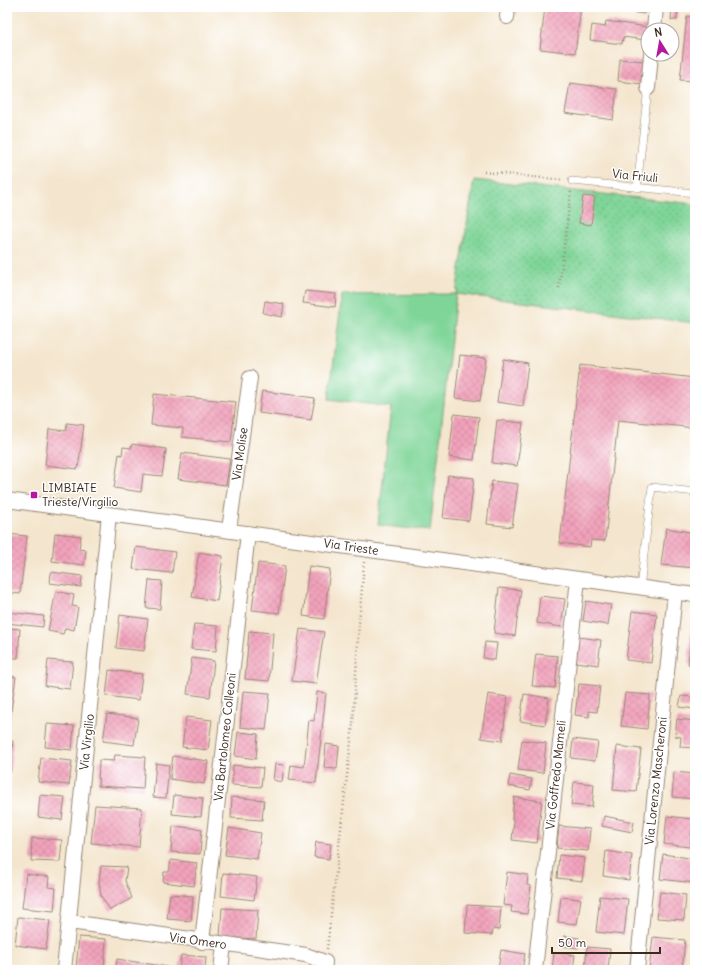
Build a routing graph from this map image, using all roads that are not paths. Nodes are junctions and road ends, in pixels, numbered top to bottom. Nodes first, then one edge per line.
1 (656, 7) edge
2 (655, 22) edge
3 (650, 62) edge
4 (648, 88) joint
5 (572, 181) road end
6 (637, 188) junction
7 (695, 193) edge
8 (250, 378) dead end
9 (695, 492) edge
10 (7, 500) edge
11 (109, 514) junction
12 (229, 530) junction
13 (248, 533) junction
14 (578, 579) junction
15 (640, 588) junction
16 (674, 593) junction
17 (695, 595) edge
18 (70, 922) junction
19 (202, 942) junction
20 (224, 945) junction
21 (325, 966) edge
22 (64, 970) edge
23 (221, 970) edge
24 (535, 970) edge
25 (637, 970) edge

1 - 2 street
3 - 4 street
4 - 6 lane
5 - 6 lane, Via Friuli
6 - 7 lane, Via Friuli
8 - 12 street, Via Molise
9 - 15 lane
10 - 11 street, Via Trieste
11 - 12 street, Via Trieste
11 - 18 street, Via Virgilio
12 - 13 street, Via Trieste
13 - 14 street, Via Trieste
13 - 19 street, Via Bartolomeo Colleoni
14 - 15 street, Via Trieste
14 - 24 street, Via Goffredo Mameli
15 - 16 street, Via Trieste
16 - 17 street, Via Trieste
16 - 25 street, Via Lorenzo Mascheroni
18 - 19 street, Via Omero
18 - 22 street, Via Virgilio
19 - 20 street, Via Omero
20 - 21 street, Via Omero
20 - 23 street

